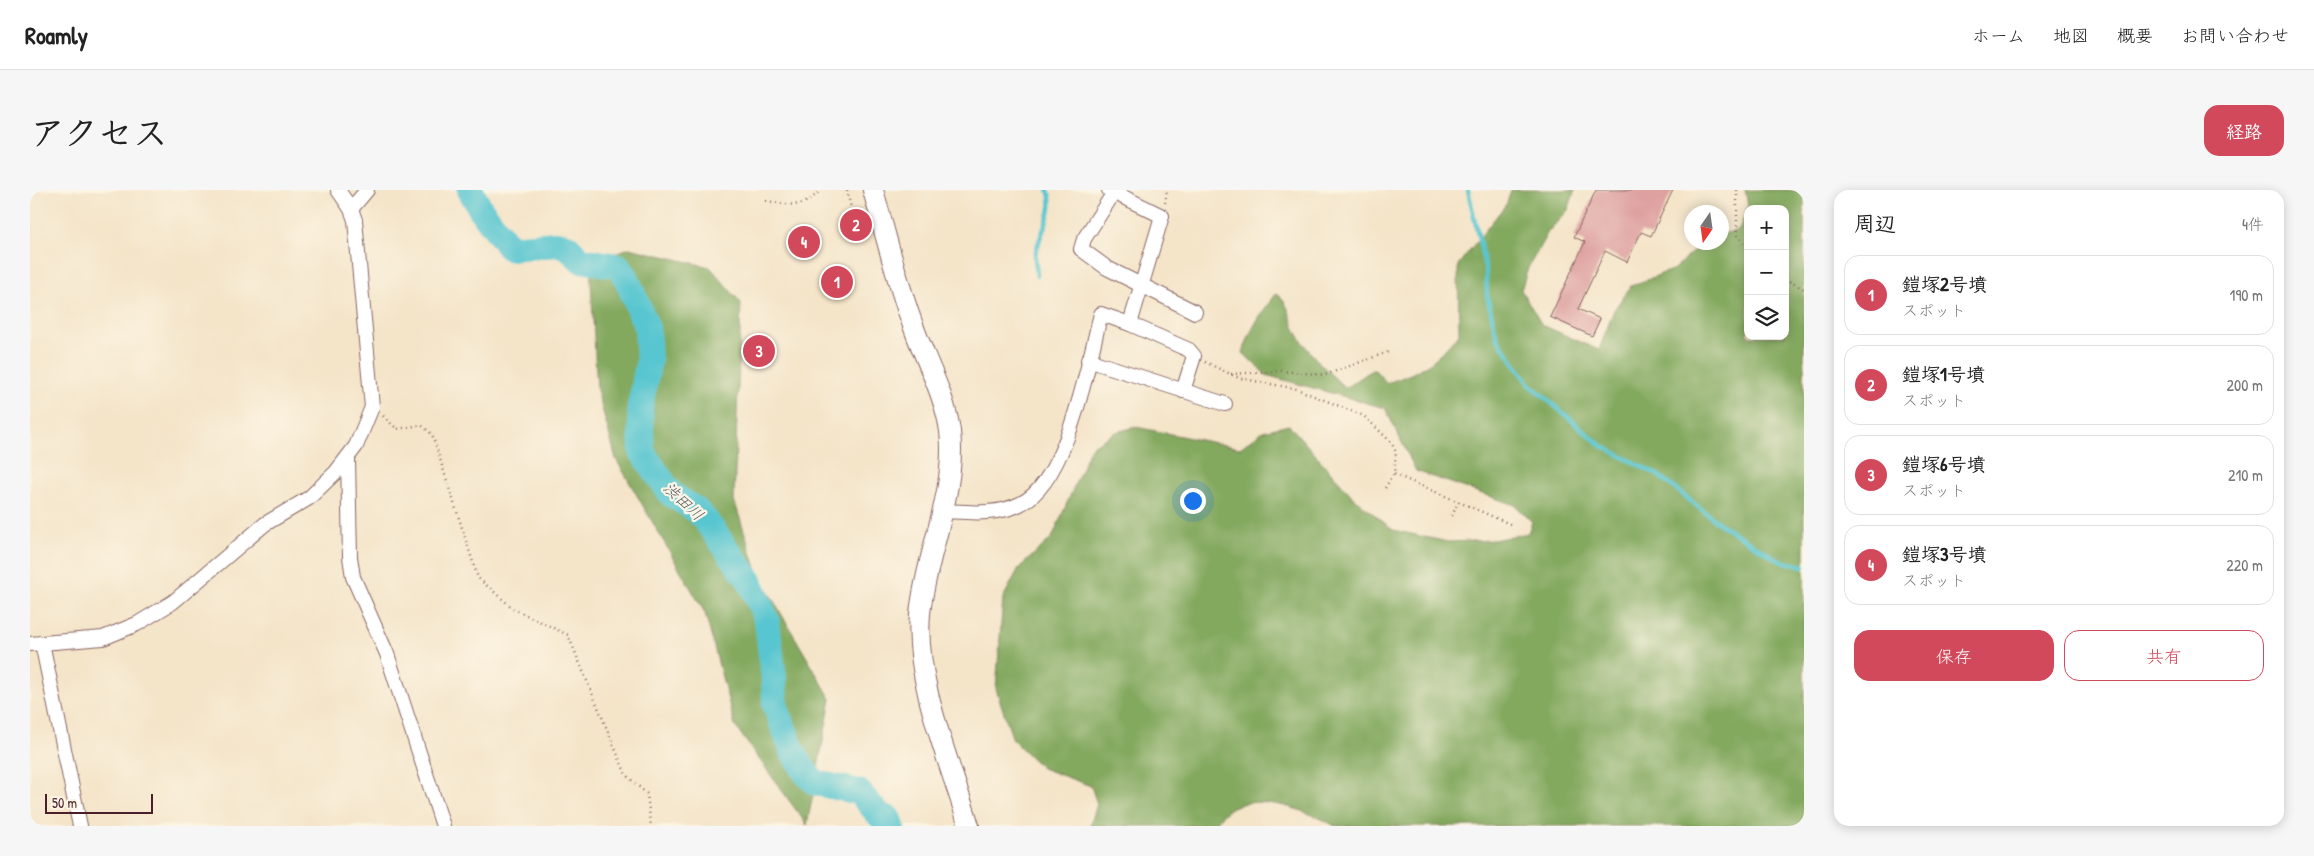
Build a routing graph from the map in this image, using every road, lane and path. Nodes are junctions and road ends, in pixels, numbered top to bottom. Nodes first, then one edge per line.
1 (338, 190) edge
2 (367, 190) edge
3 (820, 190) edge
4 (847, 190) edge
5 (873, 190) edge
6 (1737, 190) edge
7 (1111, 192) edge
8 (766, 201) dead end
9 (851, 208) dead end
10 (351, 209) junction
11 (1744, 243) edge
12 (1789, 281) edge
13 (1143, 285) junction
14 (1804, 289) edge
15 (1196, 312) dead end
16 (1130, 324) junction
17 (1388, 352) dead end
18 (1194, 356) junction
19 (1088, 360) junction
20 (1230, 374) junction
21 (1183, 391) junction
22 (1225, 404) dead end
23 (372, 407) junction
24 (348, 458) junction
25 (1394, 474) junction
26 (1385, 488) dead end
27 (1458, 502) junction
28 (941, 510) junction
29 (1452, 516) dead end
30 (1510, 524) dead end
31 (36, 644) edge
32 (80, 826) edge
33 (443, 826) edge
34 (651, 826) edge
35 (969, 826) edge

1 - 10 street
2 - 10 street
3 - 8 path
4 - 9 path
5 - 28 street
6 - 11 path
7 - 13 street
7 - 13 street
10 - 23 street
12 - 14 path
13 - 15 street
13 - 16 street
16 - 18 street
16 - 19 street
17 - 20 path
18 - 20 path
18 - 21 street
19 - 21 street
19 - 28 street
20 - 25 path
21 - 22 street
23 - 24 street
23 - 34 path
24 - 31 street
24 - 33 street
25 - 26 path
25 - 27 path
27 - 29 path
27 - 30 path
28 - 35 street
31 - 32 street

